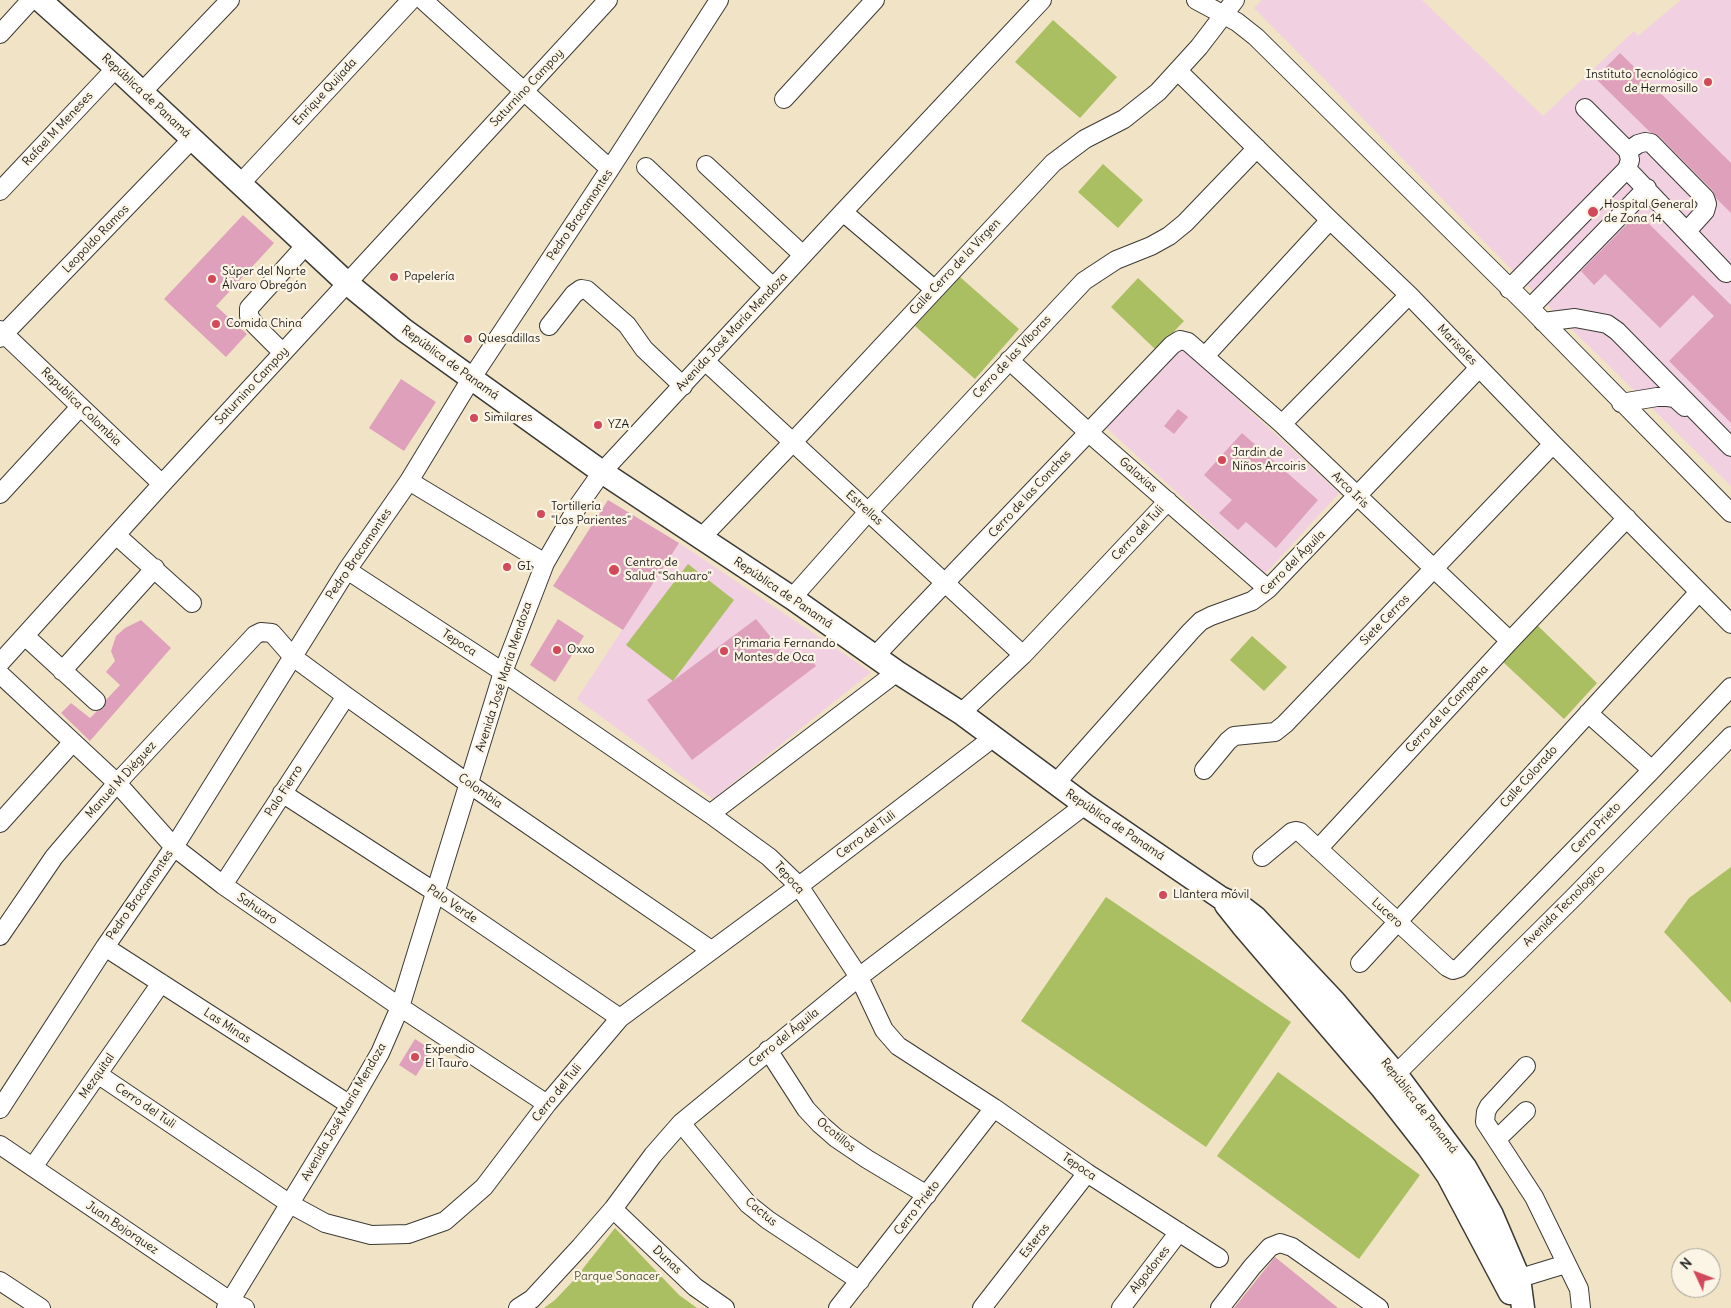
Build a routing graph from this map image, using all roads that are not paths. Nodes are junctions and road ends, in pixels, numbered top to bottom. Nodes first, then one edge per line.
1 (230, 0) edge
2 (411, 0) edge
3 (423, 0) edge
4 (608, 0) edge
5 (719, 0) edge
6 (874, 0) edge
7 (1196, 0) edge
8 (1235, 0) edge
9 (45, 2) edge
10 (1032, 4) edge
11 (1223, 15) junction
12 (0, 34) edge
13 (116, 68) junction
14 (1178, 72) junction
15 (142, 92) junction
16 (523, 92) junction
17 (784, 99) dead end
18 (1585, 108) dead end
19 (192, 139) junction
20 (1257, 148) junction
21 (1628, 151) junction
22 (706, 165) dead end
23 (646, 167) dead end
24 (610, 169) junction
25 (1628, 169) junction
26 (240, 184) junction
27 (1647, 188) junction
28 (0, 191) edge
29 (843, 212) junction
30 (1330, 220) junction
31 (1687, 231) junction
32 (306, 245) junction
33 (1547, 249) junction
34 (803, 255) junction
35 (1571, 266) junction
36 (1726, 272) dead end
37 (347, 283) junction
38 (773, 288) junction
39 (934, 289) junction
40 (1509, 289) junction
41 (1409, 295) junction
42 (1530, 308) junction
43 (1543, 322) junction
44 (550, 326) dead end
45 (1, 334) edge
46 (1188, 342) joint
47 (283, 352) junction
48 (1205, 356) junction
49 (1009, 360) junction
50 (705, 361) junction
51 (1479, 368) junction
52 (471, 379) junction
53 (683, 386) junction
54 (1621, 402) junction
55 (80, 407) junction
56 (1282, 424) junction
57 (1088, 432) junction
58 (792, 443) junction
59 (1553, 444) junction
60 (1731, 447) edge
61 (1731, 454) edge
62 (602, 472) junction
63 (409, 481) junction
64 (162, 484) junction
65 (0, 494) edge
66 (1357, 497) junction
67 (1168, 501) junction
68 (868, 512) junction
69 (1731, 513) edge
70 (1627, 518) junction
71 (116, 535) junction
72 (701, 538) junction
73 (545, 563) junction
74 (155, 568) junction
75 (1434, 569) junction
76 (347, 570) junction
77 (946, 584) junction
78 (1268, 589) junction
79 (1700, 592) junction
80 (792, 598) junction
81 (192, 603) dead end
82 (1731, 624) edge
83 (256, 635) joint
84 (25, 636) junction
85 (1510, 641) junction
86 (1023, 655) junction
87 (875, 656) junction
88 (293, 657) junction
89 (0, 663) edge
90 (62, 671) junction
91 (503, 672) junction
92 (898, 672) junction
93 (0, 674) edge
94 (1731, 687) edge
95 (346, 696) junction
96 (96, 701) dead end
97 (1588, 712) junction
98 (961, 713) junction
99 (1731, 736) edge
100 (994, 737) junction
101 (72, 743) junction
102 (1204, 770) dead end
103 (1652, 770) junction
104 (117, 783) junction
105 (469, 784) junction
106 (1055, 784) junction
107 (282, 792) junction
108 (1085, 805) junction
109 (710, 814) junction
110 (0, 823) edge
111 (174, 847) junction
112 (1318, 849) junction
113 (1262, 857) dead end
114 (223, 885) junction
115 (799, 886) junction
116 (435, 892) junction
117 (1221, 898) junction
118 (1397, 922) junction
119 (1242, 925) junction
120 (0, 936) edge
121 (105, 947) junction
122 (711, 950) junction
123 (1360, 963) dead end
124 (1458, 968) joint
125 (859, 977) junction
126 (161, 983) junction
127 (400, 1007) junction
128 (620, 1018) junction
129 (768, 1050) junction
130 (1526, 1066) dead end
131 (1396, 1074) junction
132 (99, 1075) junction
133 (547, 1104) junction
134 (350, 1105) junction
135 (994, 1108) junction
136 (0, 1109) edge
137 (1526, 1111) dead end
138 (681, 1122) junction
139 (1497, 1139) junction
140 (0, 1145) edge
141 (33, 1167) junction
142 (1087, 1173) junction
143 (927, 1195) junction
144 (290, 1204) junction
145 (613, 1209) junction
146 (1179, 1232) junction
147 (1484, 1244) junction
148 (1219, 1258) dead end
149 (1566, 1264) junction
150 (0, 1280) edge
151 (860, 1280) junction
152 (1512, 1280) junction
153 (1578, 1289) junction
154 (234, 1306) edge
155 (41, 1308) edge
156 (518, 1308) edge
157 (725, 1308) edge
158 (838, 1308) edge
159 (982, 1308) edge
160 (1120, 1308) edge
161 (1220, 1308) edge
162 (1378, 1308) edge
163 (1518, 1308) edge
164 (1523, 1308) edge
165 (1581, 1308) edge
166 (1591, 1308) edge

1 - 15 street
2 - 26 street, Enrique Quijada
3 - 16 street
4 - 16 street, Saturnino Campoy
5 - 24 street, Pedro Bracamontes
6 - 17 street
7 - 11 street
8 - 11 street, Calle Cerro de la Virgen
9 - 12 street
9 - 13 main road, República de Panamá
10 - 29 street, Avenida José María Mendoza
11 - 14 street, Calle Cerro de la Virgen
11 - 40 street
13 - 15 main road, República de Panamá
13 - 28 street, Rafael M Meneses
14 - 20 street, Marisoles
14 - 39 street, Calle Cerro de la Virgen
15 - 19 main road, República de Panamá
16 - 24 street
16 - 37 street, Saturnino Campoy
18 - 21 street
19 - 26 main road, República de Panamá
19 - 45 street, Leopoldo Ramos
20 - 30 street, Marisoles
20 - 49 street, Cerro de las Víboras
21 - 25 street
21 - 31 street
22 - 34 street
23 - 38 street
24 - 52 street, Pedro Bracamontes
25 - 27 street
25 - 33 street
26 - 32 main road, República de Panamá
27 - 31 street
27 - 35 street
29 - 34 street, Avenida José María Mendoza
29 - 39 street
30 - 41 street, Marisoles
30 - 48 street
31 - 36 street
32 - 37 main road, República de Panamá
32 - 47 street
33 - 35 street
33 - 40 street
34 - 38 street, Avenida José María Mendoza
35 - 42 street
37 - 47 street, Saturnino Campoy
37 - 52 main road, República de Panamá
38 - 50 street, Avenida José María Mendoza
39 - 58 street, Calle Cerro de la Virgen
40 - 42 street
41 - 51 street, Marisoles
41 - 56 street
42 - 43 street
43 - 54 street
43 - 60 street
44 - 53 street
45 - 55 street, Republica Colombia
46 - 48 street, Arco Iris
46 - 57 street, Cerro de las Conchas
47 - 64 street, Saturnino Campoy
48 - 56 street, Arco Iris
49 - 57 street, Galaxias
49 - 68 street, Cerro de las Víboras
50 - 53 street, Avenida José María Mendoza
50 - 58 street, Estrellas
51 - 59 street, Marisoles
51 - 66 street, Cerro del Águila
52 - 62 main road, República de Panamá
52 - 63 street, Pedro Bracamontes
53 - 62 street, Avenida José María Mendoza
54 - 61 street
54 - 69 street
55 - 64 street, Republica Colombia
55 - 65 street
56 - 66 street, Arco Iris
57 - 67 street, Galaxias
57 - 77 street, Cerro de las Conchas
58 - 68 street, Estrellas
58 - 72 street, Calle Cerro de la Virgen
59 - 70 street, Marisoles
59 - 75 street, Siete Cerros
62 - 72 main road, República de Panamá
62 - 73 street, Avenida José María Mendoza
63 - 73 street
63 - 76 street, Pedro Bracamontes
64 - 71 street, Saturnino Campoy
66 - 75 street, Arco Iris
66 - 78 street, Cerro del Águila
67 - 78 street, Galaxias
67 - 86 street, Cerro del Tuli
68 - 77 street, Estrellas
68 - 80 street, Cerro de las Víboras
70 - 79 street, Marisoles
70 - 85 street, Cerro de la Campana
71 - 74 street
71 - 84 street, Saturnino Campoy
72 - 80 main road, República de Panamá
73 - 91 street, Avenida José María Mendoza
74 - 81 street
74 - 90 street
75 - 85 street, Arco Iris
75 - 102 street, Siete Cerros
76 - 88 street, Pedro Bracamontes
76 - 91 street, Tepoca
77 - 86 street, Estrellas
77 - 87 street, Cerro de las Conchas
78 - 106 street, Cerro del Águila
79 - 82 street, Marisoles
79 - 97 street, Calle Colorado
80 - 87 main road, República de Panamá
83 - 88 street, Colombia
83 - 104 street, Manuel M Diéguez
84 - 89 street, Saturnino Campoy
84 - 90 street
85 - 112 street, Cerro de la Campana
86 - 98 street, Cerro del Tuli
87 - 92 main road, República de Panamá
88 - 95 street, Colombia
88 - 111 street, Pedro Bracamontes
90 - 96 street
91 - 105 street, Avenida José María Mendoza
91 - 109 street, Tepoca
92 - 98 main road, República de Panamá
92 - 109 street
93 - 101 street, Sahuaro
94 - 103 street, Cerro Prieto
95 - 105 street, Colombia
95 - 107 street, Palo Fierro
97 - 103 street
97 - 118 street, Calle Colorado
98 - 100 main road, República de Panamá
99 - 131 street, Avenida Tecnologico
100 - 106 main road, República de Panamá
100 - 115 street, Cerro del Tuli
101 - 104 street, Sahuaro
101 - 110 street
103 - 124 street, Cerro Prieto
104 - 111 street, Sahuaro
104 - 120 street, Manuel M Diéguez
105 - 116 street, Avenida José María Mendoza
105 - 122 street, Colombia
106 - 108 main road, República de Panamá
107 - 114 street, Palo Fierro
107 - 116 street, Palo Verde
108 - 117 main road, República de Panamá
108 - 125 street, Cerro del Águila
109 - 115 street, Tepoca
111 - 114 street, Sahuaro
111 - 121 street, Pedro Bracamontes
112 - 113 street
112 - 118 street, Lucero
114 - 127 street, Sahuaro
115 - 122 street, Cerro del Tuli
115 - 125 street, Tepoca
116 - 127 street, Avenida José María Mendoza
116 - 128 street, Palo Verde
117 - 119 main road, República de Panamá
117 - 131 main road, República de Panamá
118 - 123 street, Calle Colorado
118 - 124 street, Lucero
119 - 131 main road
119 - 147 main road, República de Panamá
121 - 126 street, Las Minas
121 - 136 street, Pedro Bracamontes
122 - 128 street, Cerro del Tuli
125 - 129 street, Cerro del Águila
125 - 135 street, Tepoca
126 - 132 street, Mezquital
126 - 134 street, Las Minas
127 - 133 street, Sahuaro
127 - 134 street, Avenida José María Mendoza
128 - 133 street, Cerro del Tuli
129 - 138 street, Cerro del Águila
129 - 143 street, Ocotillos
130 - 139 street
131 - 147 main road
131 - 152 main road, República de Panamá
132 - 141 street, Mezquital
132 - 144 street, Cerro del Tuli
133 - 144 street, Cerro del Tuli
134 - 144 street, Avenida José María Mendoza
135 - 142 street, Tepoca
135 - 143 street, Cerro Prieto
137 - 139 street
138 - 145 street, Cerro del Águila
138 - 151 street, Cactus
139 - 149 street
140 - 141 street, Juan Bojorquez
141 - 154 street, Juan Bojorquez
142 - 146 street, Tepoca
142 - 159 street, Esteros
143 - 151 street, Cerro Prieto
144 - 154 street, Avenida José María Mendoza
145 - 156 street, Cerro del Águila
145 - 157 street, Dunas
146 - 148 street, Tepoca
146 - 160 street, Algodones
147 - 152 main road, República de Panamá
149 - 152 street
149 - 153 street
150 - 155 street
151 - 158 street, Cerro Prieto
152 - 163 main road, República de Panamá
152 - 164 main road, República de Panamá
153 - 165 street
153 - 166 street
161 - 162 street

